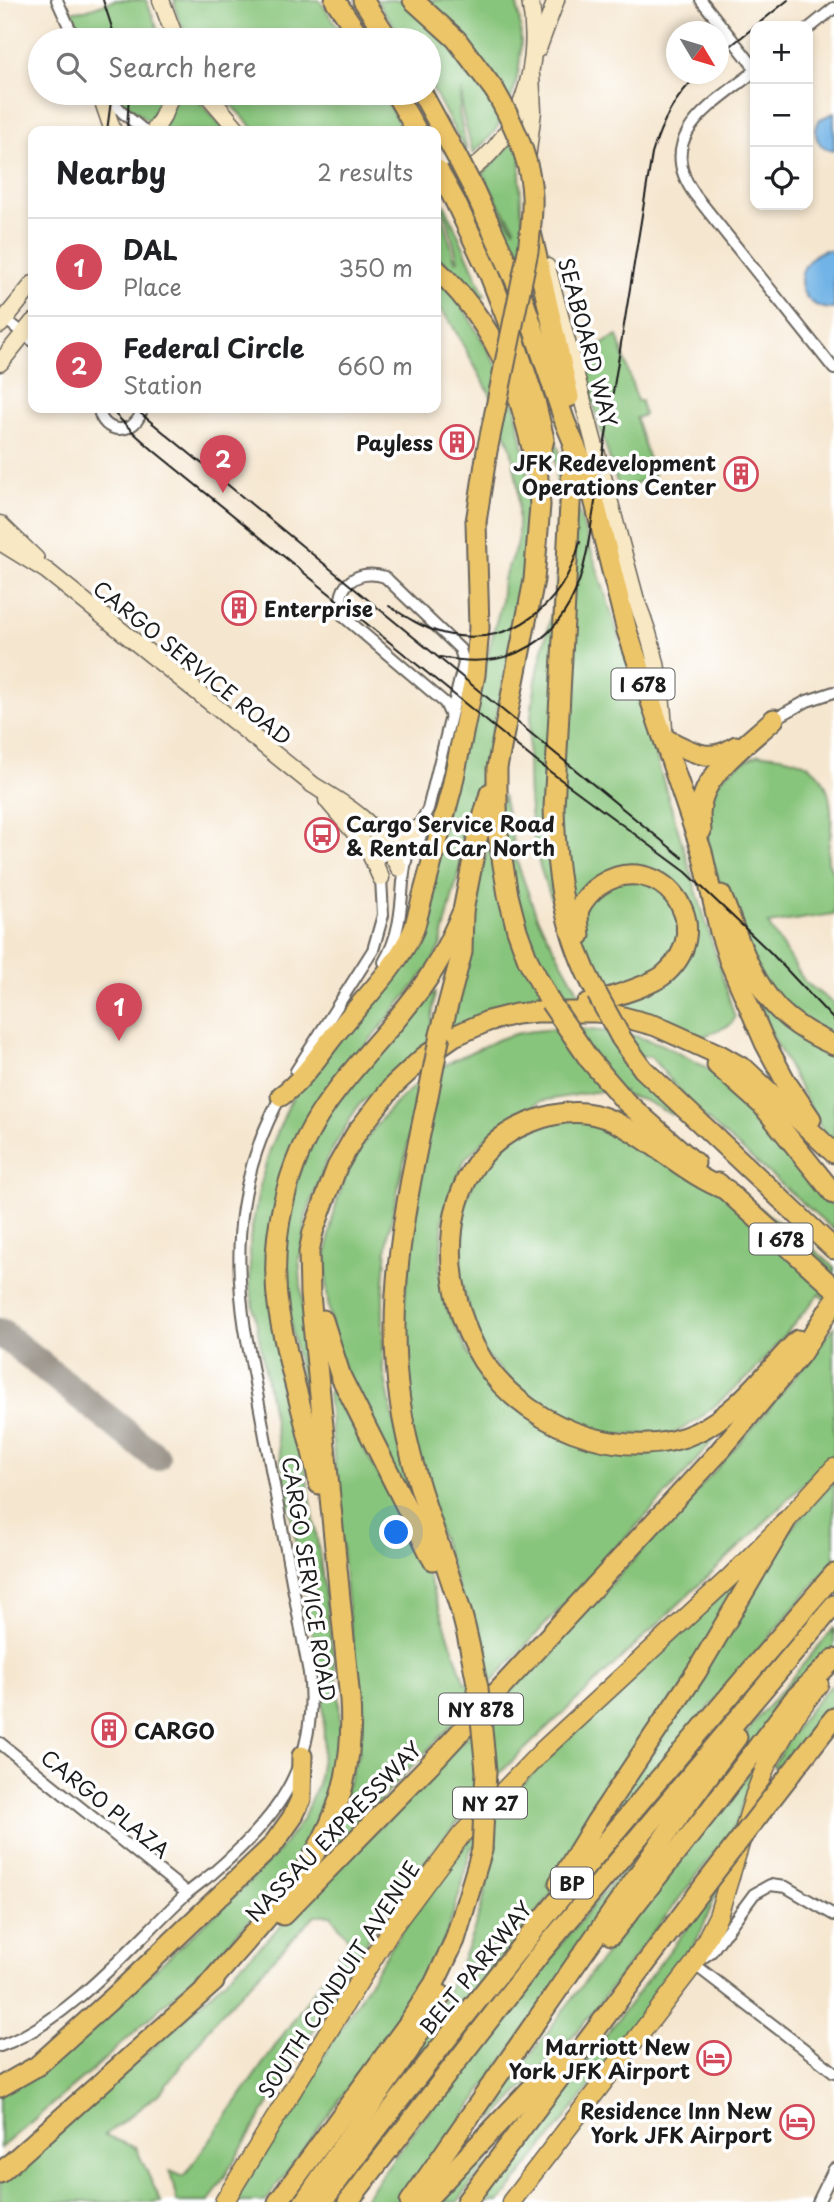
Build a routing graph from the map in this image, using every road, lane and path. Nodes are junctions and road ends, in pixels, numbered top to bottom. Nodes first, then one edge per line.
1 (57, 0) edge
2 (161, 0) edge
3 (335, 0) edge
4 (363, 0) edge
5 (413, 0) edge
6 (530, 0) edge
7 (556, 0) edge
8 (701, 0) edge
9 (834, 8) edge
10 (813, 25) edge
11 (70, 28) edge
12 (171, 28) edge
13 (354, 28) edge
14 (381, 28) edge
15 (750, 63) edge
16 (532, 70) junction
17 (750, 73) edge
18 (104, 105) edge
19 (115, 105) edge
20 (168, 105) edge
21 (216, 105) edge
22 (402, 105) edge
23 (429, 105) edge
24 (111, 126) edge
25 (139, 126) edge
26 (157, 126) edge
27 (235, 126) edge
28 (414, 126) edge
29 (440, 126) edge
30 (441, 128) edge
31 (441, 175) edge
32 (441, 181) edge
33 (526, 183) junction
34 (441, 275) edge
35 (28, 290) edge
36 (3, 322) edge
37 (28, 331) edge
38 (28, 334) edge
39 (0, 363) edge
40 (834, 369) edge
41 (100, 413) edge
42 (140, 413) edge
43 (573, 443) junction
44 (537, 466) junction
45 (589, 480) junction
46 (0, 524) edge
47 (0, 542) edge
48 (47, 571) junction
49 (834, 692) edge
50 (450, 714) junction
51 (775, 719) junction
52 (665, 739) junction
53 (497, 768) junction
54 (313, 785) junction
55 (428, 809) junction
56 (376, 829) junction
57 (417, 829) junction
58 (399, 850) junction
59 (702, 852) junction
60 (374, 860) junction
61 (399, 868) joint
62 (380, 878) joint
63 (403, 885) junction
64 (463, 911) junction
65 (581, 964) junction
66 (551, 1009) junction
67 (314, 1043) junction
68 (834, 1045) edge
69 (281, 1096) junction
70 (834, 1153) edge
71 (727, 1191) junction
72 (834, 1194) edge
73 (324, 1204) junction
74 (834, 1249) edge
75 (833, 1299) edge
76 (834, 1468) edge
77 (785, 1522) junction
78 (834, 1574) edge
79 (339, 1599) junction
80 (834, 1605) edge
81 (834, 1611) edge
82 (834, 1660) edge
83 (834, 1670) edge
84 (478, 1688) junction
85 (834, 1718) edge
86 (0, 1743) edge
87 (302, 1756) junction
88 (482, 1850) junction
89 (187, 1893) junction
90 (834, 1915) edge
91 (521, 1946) junction
92 (694, 1964) junction
93 (637, 1972) junction
94 (205, 1990) junction
95 (534, 2026) junction
96 (0, 2039) edge
97 (14, 2041) junction
98 (0, 2046) edge
99 (834, 2072) edge
100 (0, 2087) edge
101 (47, 2132) junction
102 (0, 2163) edge
103 (834, 2169) edge
104 (0, 2173) edge
105 (224, 2202) edge
106 (278, 2202) edge
107 (304, 2202) edge
108 (322, 2202) edge
109 (348, 2202) edge
110 (410, 2202) edge
111 (424, 2202) edge
112 (466, 2202) edge
113 (511, 2202) edge
114 (818, 2202) edge

1 - 11 street
2 - 12 street
3 - 13 highway
4 - 14 highway
5 - 69 highway, bridge
6 - 16 street
7 - 16 street
8 - 15 street
9 - 10 street
16 - 31 street
16 - 33 street, SEABOARD WAY
17 - 40 street
18 - 24 street
19 - 25 street
20 - 26 street
21 - 27 street
22 - 28 highway
23 - 29 highway, I 678, bridge
30 - 43 highway, I 678, bridge
32 - 44 highway, I 678, bridge
33 - 45 highway
33 - 52 street, SEABOARD WAY
34 - 44 highway
35 - 36 street
36 - 37 street
38 - 39 street
41 - 42 street
43 - 45 highway, I 678
43 - 65 highway
44 - 53 highway, I 678
45 - 52 highway, I 678
46 - 48 street, CARGO SERVICE ROAD
47 - 48 street, CARGO SERVICE ROAD
48 - 54 street, CARGO SERVICE ROAD
49 - 51 street
50 - 50 street
50 - 55 street
51 - 52 highway
51 - 59 highway
52 - 59 highway, I 678
53 - 64 highway
53 - 66 highway, I 678
54 - 56 street, CARGO SERVICE ROAD
54 - 60 street, CARGO SERVICE ROAD
55 - 57 street
55 - 58 street
56 - 57 street
56 - 58 street, CARGO SERVICE ROAD
57 - 58 street
58 - 60 street
58 - 61 street, CARGO SERVICE ROAD
58 - 63 street
59 - 68 highway
59 - 70 highway, I 678
60 - 62 street, CARGO SERVICE ROAD
61 - 63 street, CARGO SERVICE ROAD
62 - 67 street, CARGO SERVICE ROAD
63 - 67 street, CARGO SERVICE ROAD
64 - 79 highway
64 - 84 highway, bridge
65 - 66 highway
65 - 74 highway, bridge
66 - 70 highway
66 - 71 highway, I 678, bridge
66 - 72 highway
66 - 73 highway
67 - 69 street, CARGO SERVICE ROAD
69 - 87 street, CARGO SERVICE ROAD
71 - 75 highway, I 678
71 - 75 highway
73 - 79 highway
73 - 84 highway
75 - 94 highway, NASSAU EXPRESSWAY / NY 878
76 - 77 main road, SOUTH CONDUIT AVENUE / NY 27
77 - 91 highway
77 - 105 main road, SOUTH CONDUIT AVENUE / NY 27
78 - 91 highway, BELT PARKWAY / BP
79 - 94 highway
80 - 109 highway, BELT PARKWAY / BP
81 - 95 highway
82 - 95 highway
83 - 92 main road
84 - 88 highway, bridge
85 - 93 highway, bridge
86 - 89 street, CARGO PLAZA
87 - 89 street, CARGO SERVICE ROAD
87 - 100 highway
88 - 106 highway
88 - 107 highway
89 - 97 street, CARGO SERVICE ROAD
90 - 92 street
91 - 108 highway, BELT PARKWAY / BP
92 - 99 street
92 - 113 main road
93 - 111 highway
93 - 112 highway
94 - 101 highway, NASSAU EXPRESSWAY / NY 878
95 - 110 highway
96 - 97 street
97 - 98 street, CARGO SERVICE ROAD
101 - 102 highway
101 - 104 highway, NASSAU EXPRESSWAY / NY 878
103 - 114 street

